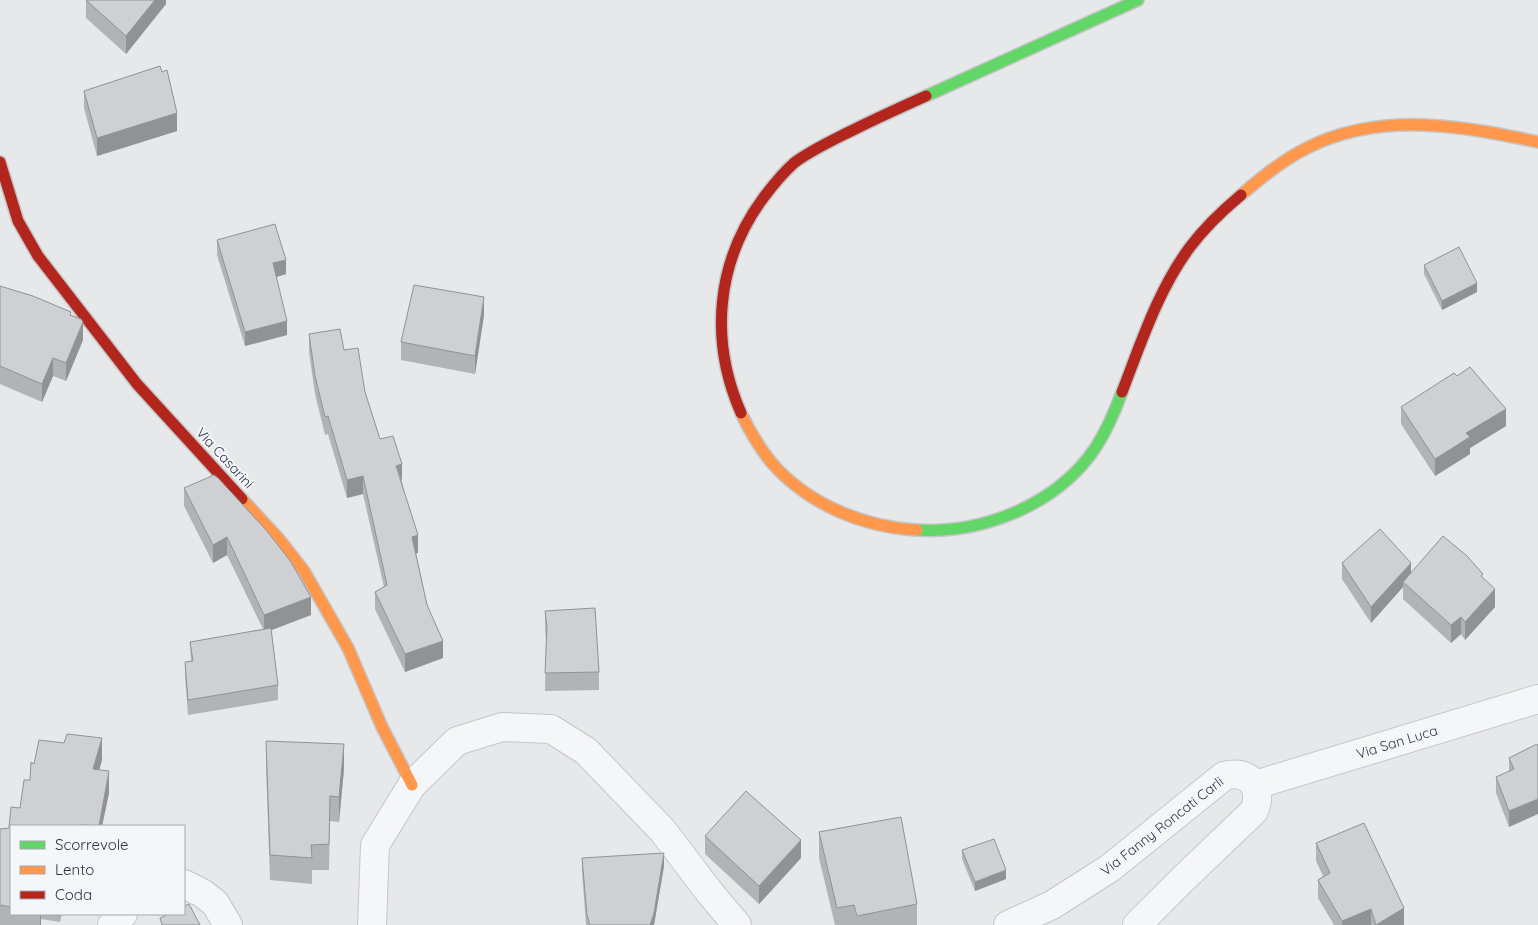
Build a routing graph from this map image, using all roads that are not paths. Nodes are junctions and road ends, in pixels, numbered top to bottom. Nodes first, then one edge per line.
1 (1138, 0) edge
2 (1538, 142) edge
3 (0, 162) edge
4 (1538, 699) edge
5 (1255, 785) junction
6 (412, 786) junction
7 (185, 884) edge
8 (122, 915) edge
9 (112, 925) edge
10 (228, 925) edge
11 (372, 925) edge
12 (737, 925) edge
13 (1008, 925) edge
14 (1137, 925) edge

1 - 2 main road
3 - 6 main road, Via Casarini
4 - 5 street, Via San Luca
5 - 13 street, Via Fanny Roncati Carli
5 - 14 street
6 - 11 street
6 - 12 street
7 - 10 street
8 - 9 street

